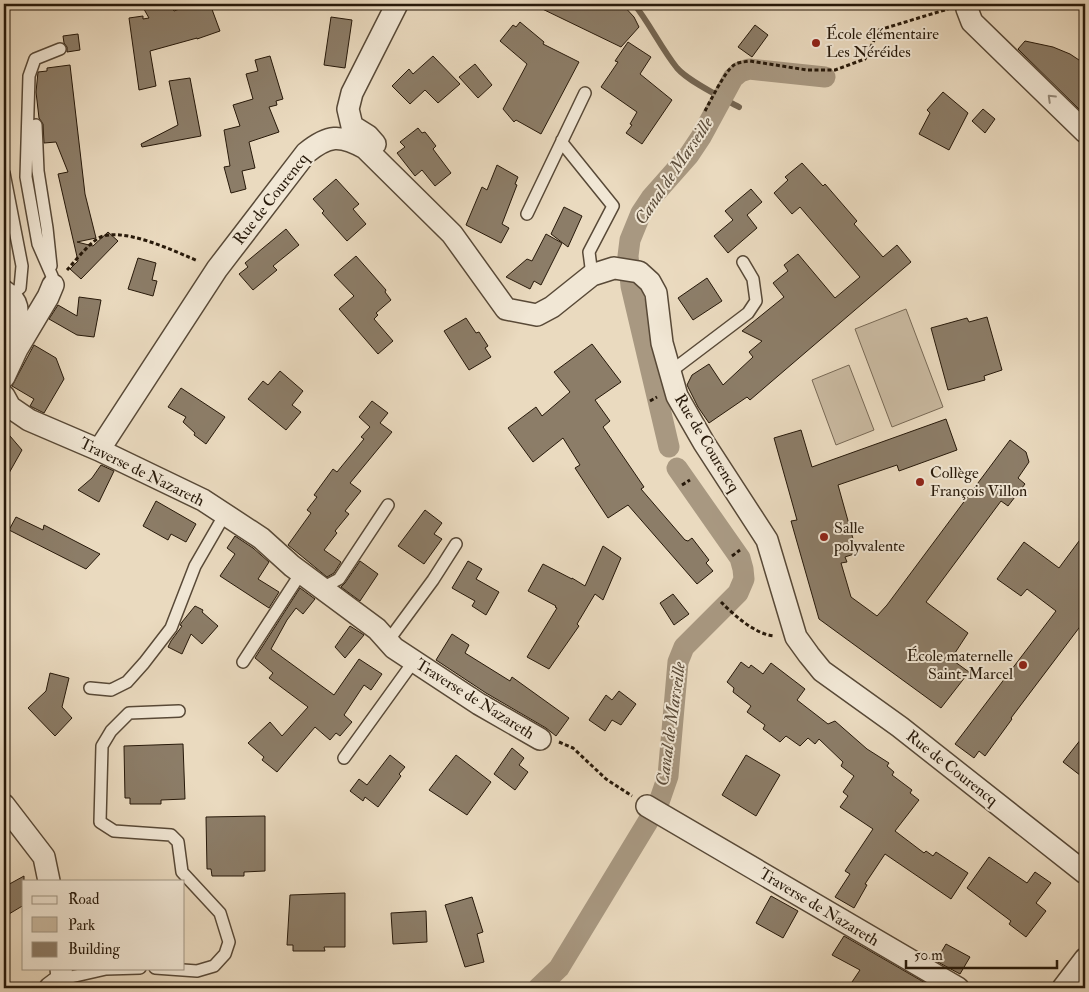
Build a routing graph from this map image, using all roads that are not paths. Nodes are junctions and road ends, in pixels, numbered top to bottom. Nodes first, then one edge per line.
1 (397, 4) edge
2 (969, 11) edge
3 (60, 49) dead end
4 (585, 93) dead end
5 (36, 125) dead end
6 (1085, 132) edge
7 (562, 140) junction
8 (376, 159) junction
9 (4, 173) edge
10 (527, 214) dead end
11 (743, 262) dead end
12 (592, 275) junction
13 (52, 281) junction
14 (6, 296) edge
15 (17, 349) junction
16 (670, 372) junction
17 (4, 377) edge
18 (4, 396) edge
19 (99, 450) junction
20 (388, 505) dead end
21 (225, 514) junction
22 (456, 544) dead end
23 (301, 573) junction
24 (322, 588) junction
25 (388, 641) junction
26 (414, 661) junction
27 (243, 662) dead end
28 (90, 688) dead end
29 (178, 711) dead end
30 (540, 739) road end
31 (344, 758) dead end
32 (4, 805) edge
33 (655, 810) road end
34 (1085, 873) edge
35 (49, 880) edge
36 (1085, 959) edge
37 (101, 970) edge
38 (183, 970) edge
39 (58, 979) edge
40 (958, 988) edge
41 (1063, 988) edge

1 - 8 street
6 -> 2 street
3 - 13 lane
4 - 7 lane
5 - 13 lane
7 - 10 lane
7 - 12 lane
8 - 12 street, Rue de Courencq
8 - 19 street, Rue de Courencq
9 - 14 lane
11 - 16 lane
12 - 16 street, Rue de Courencq
13 - 15 street
14 - 15 street
15 - 17 street
16 - 34 street, Rue de Courencq
18 - 19 street, Traverse de Nazareth
19 - 21 street, Traverse de Nazareth
20 - 24 lane
21 - 23 street, Traverse de Nazareth
21 - 28 lane
22 - 25 lane
23 - 24 street, Traverse de Nazareth
23 - 27 lane
24 - 25 street, Traverse de Nazareth
25 - 26 street, Traverse de Nazareth
26 - 30 street, Traverse de Nazareth
26 - 31 lane
29 - 38 lane
32 - 35 street
33 - 40 street, Traverse de Nazareth
36 - 41 street
37 - 39 lane

